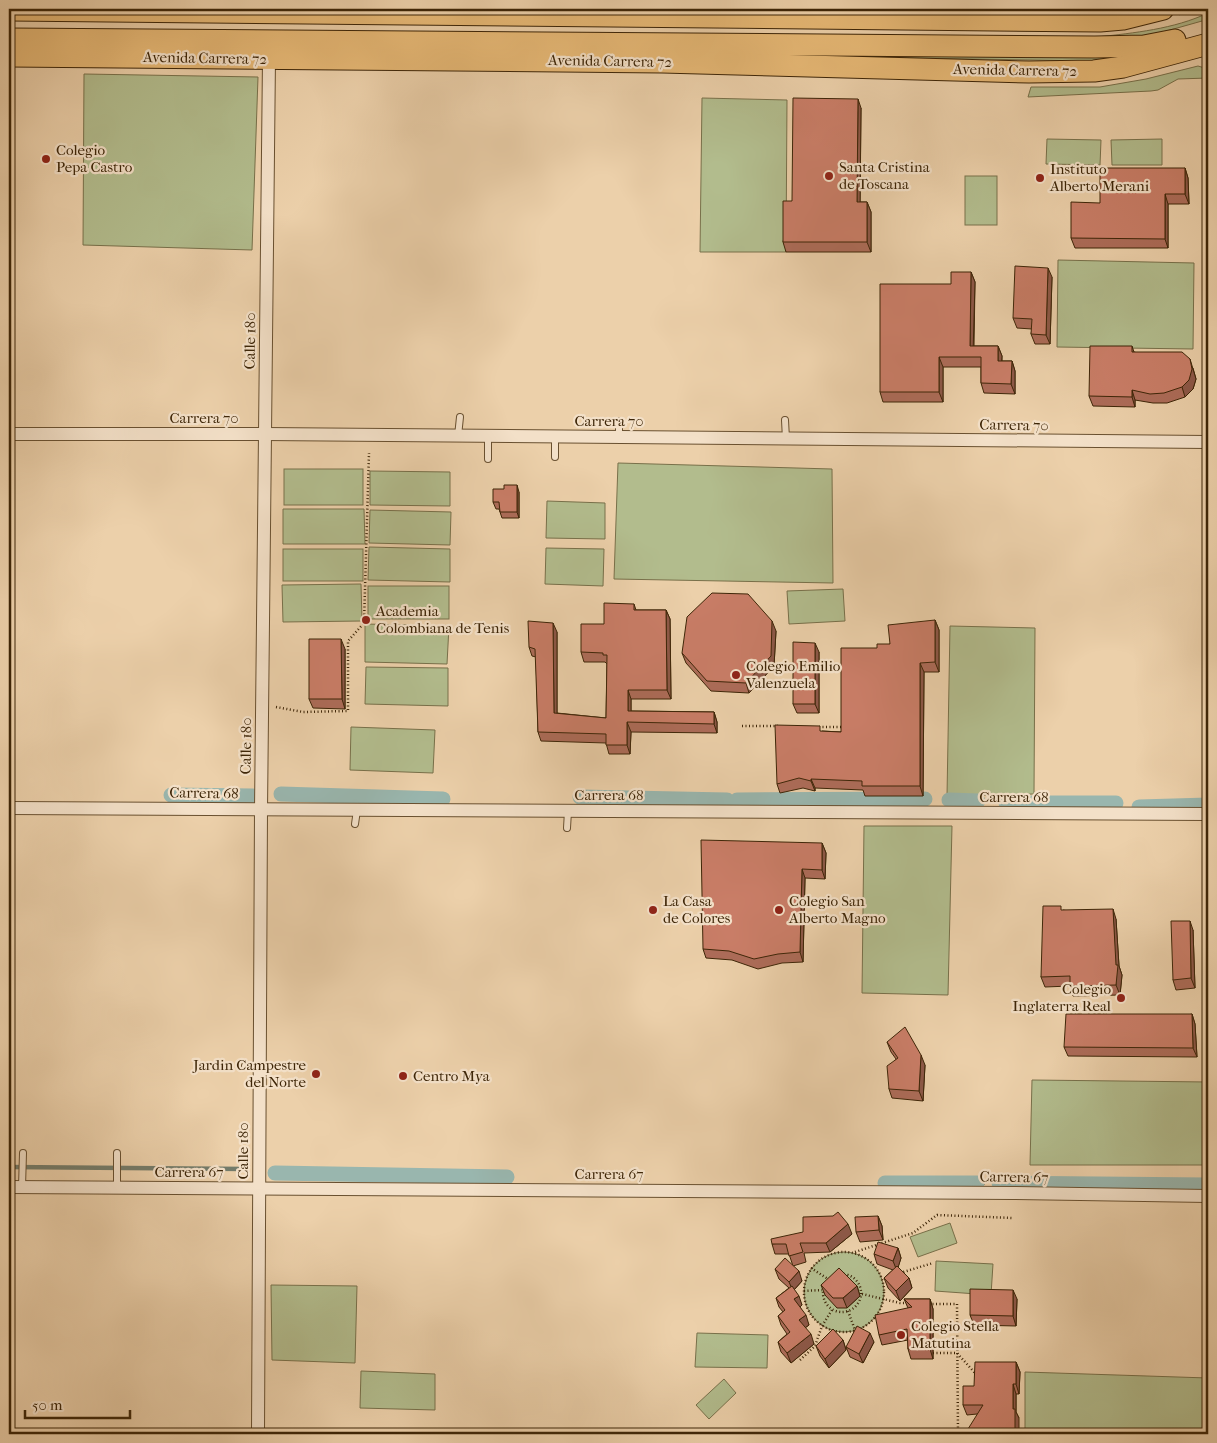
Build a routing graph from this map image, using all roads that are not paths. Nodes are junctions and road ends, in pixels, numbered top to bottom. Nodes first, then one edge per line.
1 (1163, 9) edge
2 (9, 10) edge
3 (1208, 32) edge
4 (9, 39) edge
5 (1208, 44) edge
6 (9, 56) edge
7 (270, 58) junction
8 (460, 417) dead end
9 (620, 420) dead end
10 (785, 420) dead end
11 (9, 434) edge
12 (265, 434) junction
13 (458, 436) junction
14 (488, 436) junction
15 (556, 437) junction
16 (619, 437) junction
17 (786, 439) junction
18 (1208, 442) edge
19 (555, 457) dead end
20 (488, 459) dead end
21 (9, 808) edge
22 (261, 810) junction
23 (357, 810) junction
24 (568, 811) junction
25 (1208, 814) edge
26 (355, 824) dead end
27 (567, 828) dead end
28 (245, 1066) dead end
29 (260, 1066) junction
30 (118, 1152) dead end
31 (23, 1153) dead end
32 (117, 1185) junction
33 (15, 1187) edge
34 (259, 1189) junction
35 (1208, 1196) edge
36 (258, 1434) edge

1 - 2 highway
3 - 4 highway, Avenida Carrera 72
5 - 7 highway, Avenida Carrera 72
6 - 7 highway, Avenida Carrera 72
7 - 12 street, Calle 180
8 - 13 lane
9 - 16 lane
10 - 17 lane
11 - 12 street, Carrera 70
12 - 13 street, Carrera 70
12 - 22 street, Calle 180
13 - 14 street, Carrera 70
14 - 15 street, Carrera 70
14 - 20 lane
15 - 16 street, Carrera 70
15 - 19 lane
16 - 17 street, Carrera 70
17 - 18 street, Carrera 70
21 - 22 street, Carrera 68
22 - 23 street, Carrera 68
22 - 29 street, Calle 180
23 - 24 street, Carrera 68
23 - 26 lane
24 - 25 street, Carrera 68
24 - 27 lane
28 - 29 lane
29 - 34 street, Calle 180
30 - 32 lane
31 - 33 lane
32 - 33 street, Carrera 67
32 - 34 street, Carrera 67
34 - 35 street, Carrera 67
34 - 36 street, Calle 180

